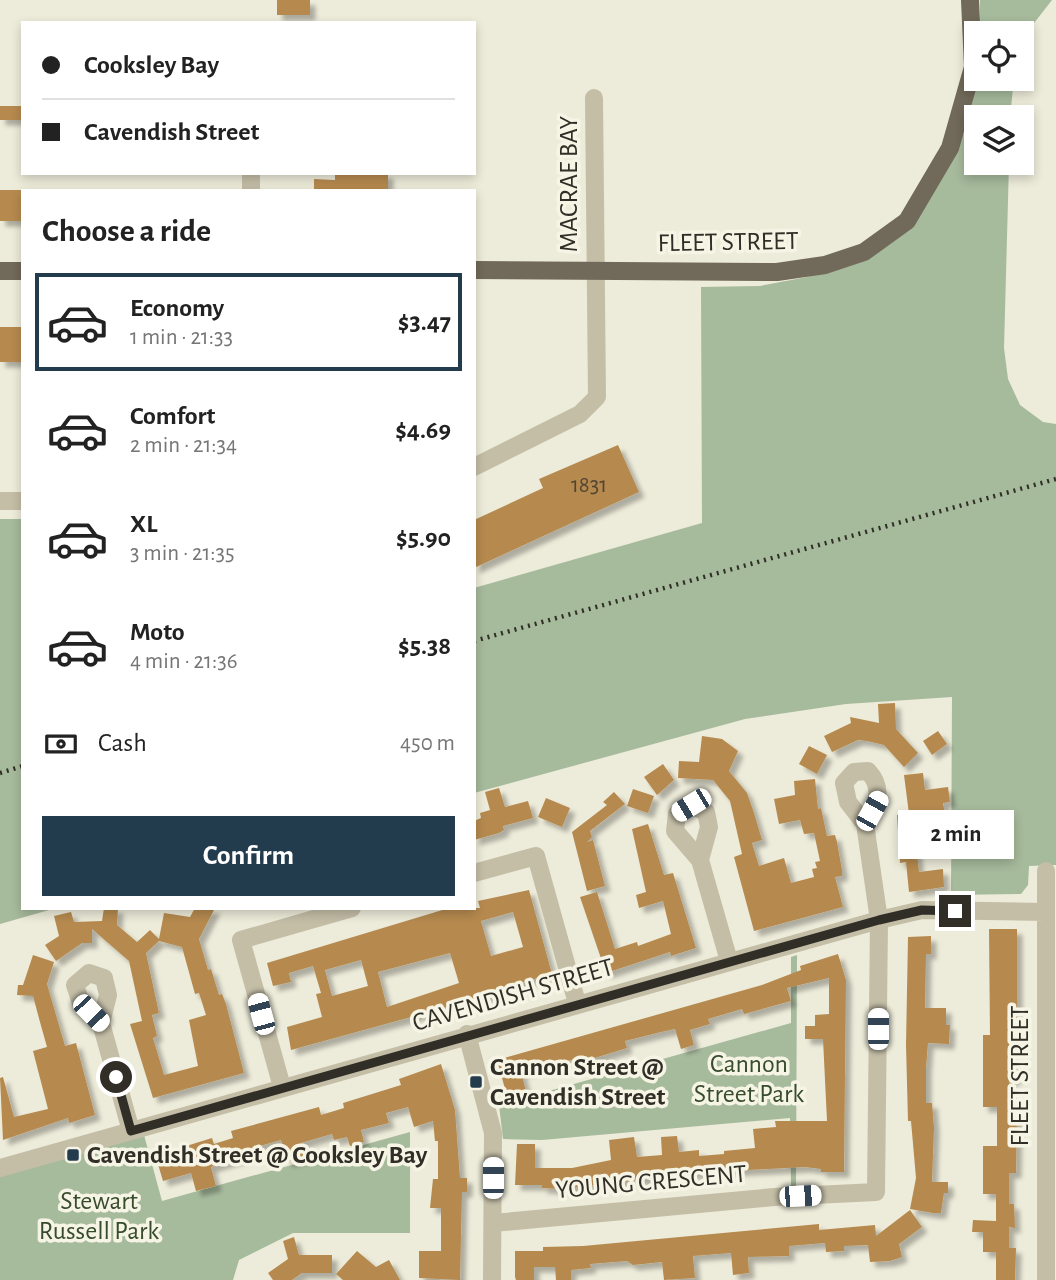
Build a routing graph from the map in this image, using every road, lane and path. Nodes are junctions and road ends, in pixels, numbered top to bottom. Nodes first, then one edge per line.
1 (970, 0) edge
2 (594, 98) dead end
3 (476, 270) edge
4 (596, 270) junction
5 (0, 271) edge
6 (21, 271) edge
7 (476, 466) edge
8 (0, 501) edge
9 (21, 501) edge
10 (865, 824) dead end
11 (700, 860) dead end
12 (1046, 871) dead end
13 (476, 872) edge
14 (345, 910) edge
15 (1046, 912) junction
16 (879, 920) junction
17 (729, 961) junction
18 (577, 1003) junction
19 (101, 1023) dead end
20 (467, 1034) junction
21 (282, 1087) junction
22 (1051, 1106) edge
23 (131, 1131) junction
24 (0, 1168) edge
25 (493, 1223) junction
26 (492, 1280) edge
27 (1046, 1280) edge

1 - 4 main road, FLEET STREET
2 - 4 street, MACRAE BAY
3 - 4 main road, FLEET STREET
4 - 7 street, MACRAE BAY
5 - 6 main road
8 - 9 street
10 - 16 street
11 - 17 street
12 - 15 street, FLEET STREET
13 - 18 street
14 - 21 street
15 - 16 street, CAVENDISH STREET
15 - 22 street, FLEET STREET
16 - 17 street, CAVENDISH STREET
16 - 25 street, YOUNG CRESCENT
17 - 18 street, CAVENDISH STREET
18 - 20 street, CAVENDISH STREET
19 - 23 street
20 - 21 street, CAVENDISH STREET
20 - 25 street
21 - 23 street, CAVENDISH STREET
22 - 27 street, FLEET STREET
23 - 24 street, CAVENDISH STREET
25 - 26 street

